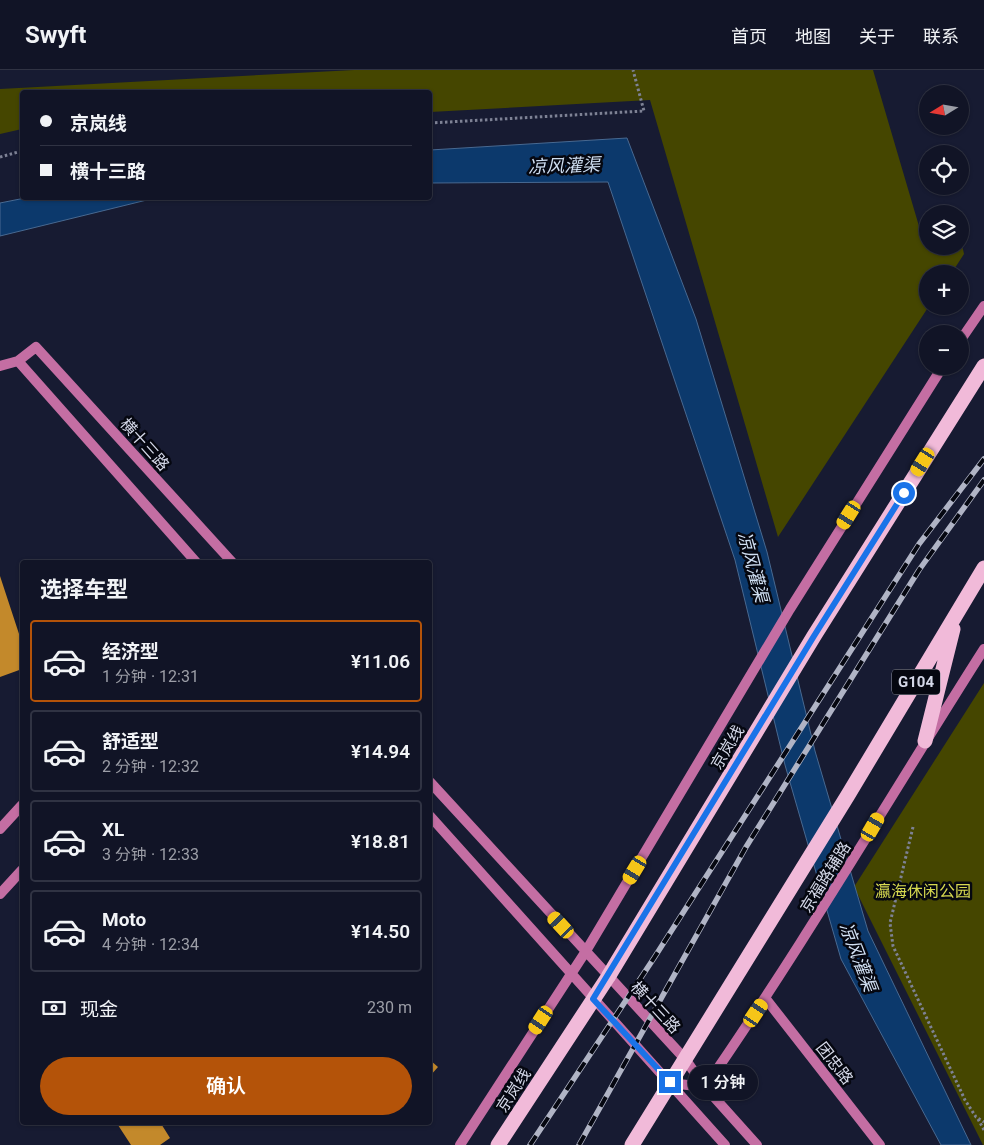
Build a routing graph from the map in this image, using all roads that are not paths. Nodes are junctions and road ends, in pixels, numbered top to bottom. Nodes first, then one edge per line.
1 (984, 306) edge
2 (969, 328) edge
3 (18, 361) junction
4 (0, 366) edge
5 (984, 366) edge
6 (937, 375) edge
7 (194, 560) edge
8 (230, 560) edge
9 (984, 568) edge
10 (957, 614) junction
11 (984, 649) edge
12 (925, 741) junction
13 (432, 784) edge
14 (20, 807) edge
15 (432, 818) edge
16 (0, 829) edge
17 (20, 872) edge
18 (0, 894) edge
19 (586, 951) junction
20 (572, 973) junction
21 (608, 978) junction
22 (593, 999) junction
23 (766, 999) junction
24 (684, 1059) junction
25 (670, 1082) junction
26 (705, 1087) junction
27 (460, 1145) edge
28 (498, 1145) edge
29 (632, 1145) edge
30 (725, 1145) edge
31 (756, 1145) edge
32 (880, 1145) edge

1 - 2 street
3 - 4 street
3 - 7 street
3 - 8 street, 横十三路
5 - 21 highway, 京岚线
6 - 19 street
9 - 10 highway, G104
10 - 12 highway
10 - 24 highway, G104
11 - 12 street, 京福路辅路
12 - 23 street, 京福路辅路
13 - 19 street, 横十三路
14 - 16 street
15 - 20 street
17 - 18 street
19 - 20 street
19 - 21 street, 横十三路
20 - 22 street
20 - 27 street
21 - 22 highway, 京岚线
21 - 24 street, 横十三路
22 - 25 street
22 - 28 highway, 京岚线
23 - 26 street, 京福路辅路
23 - 32 street, 团忠路
24 - 25 highway, G104
24 - 26 street, 横十三路
25 - 26 street
25 - 29 highway, G104
25 - 30 street
26 - 31 street, 横十三路

